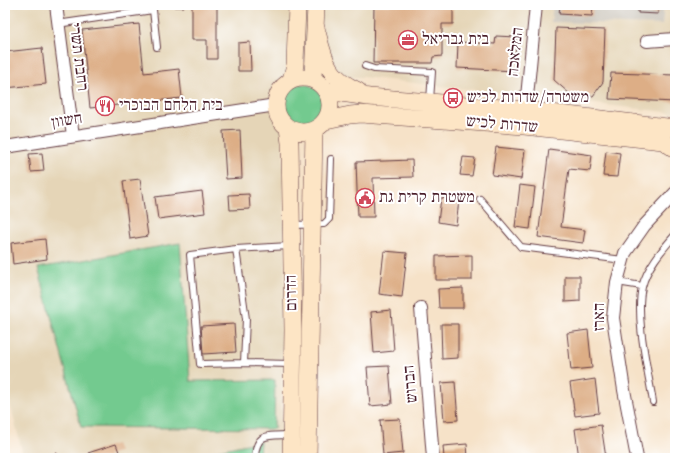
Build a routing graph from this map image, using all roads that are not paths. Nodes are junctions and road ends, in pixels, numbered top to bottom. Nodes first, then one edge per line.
1 (56, 5) edge
2 (297, 5) edge
3 (316, 5) edge
4 (536, 5) edge
5 (57, 24) junction
6 (315, 24) junction
7 (675, 39) edge
8 (647, 40) dead end
9 (157, 47) dead end
10 (365, 66) dead end
11 (313, 79) junction
12 (291, 80) junction
13 (327, 91) junction
14 (369, 97) junction
15 (430, 102) junction
16 (276, 105) junction
17 (525, 118) junction
18 (320, 125) junction
19 (288, 128) junction
20 (675, 128) edge
21 (73, 136) junction
22 (5, 147) edge
23 (675, 149) edge
24 (331, 159) dead end
25 (675, 193) edge
26 (480, 199) dead end
27 (311, 224) junction
28 (291, 225) junction
29 (675, 235) edge
30 (292, 246) junction
31 (236, 249) junction
32 (624, 260) junction
33 (617, 282) junction
34 (642, 286) junction
35 (421, 308) dead end
36 (244, 363) junction
37 (292, 364) junction
38 (653, 402) dead end
39 (291, 435) junction
40 (255, 458) edge
41 (291, 458) edge
42 (308, 458) edge
43 (433, 458) edge
44 (637, 458) edge

1 - 5 street, רחבת תשרי
2 - 12 main road
3 - 6 main road
4 - 17 street, המלאכה
5 - 9 lane
5 - 21 street, רחבת תשרי
6 - 11 main road
6 - 14 main road
7 - 8 street
10 - 15 lane
11 - 12 main road
11 - 13 main road
12 - 16 main road
13 - 14 main road, שדרות לכיש
13 - 18 main road
14 - 15 main road, שדרות לכיש
15 - 17 main road, שדרות לכיש
16 - 19 main road
16 - 21 street, חשוון
17 - 18 main road, שדרות לכיש
17 - 20 main road, שדרות לכיש
17 - 23 main road, שדרות לכיש
18 - 19 main road
18 - 27 main road, הדרום
19 - 28 main road, הדרום
21 - 22 street, חשוון
24 - 27 lane
25 - 32 street, הארז
26 - 32 lane
27 - 28 lane
27 - 42 main road, הדרום
28 - 30 main road, הדרום
29 - 34 lane
30 - 31 lane
30 - 37 main road, הדרום
31 - 36 lane
31 - 36 lane
32 - 33 street, הארז
33 - 34 lane
33 - 44 street, הארז
34 - 38 lane
35 - 43 street, הברוש
36 - 37 lane
37 - 39 main road, הדרום
39 - 40 lane
39 - 41 main road, הדרום

